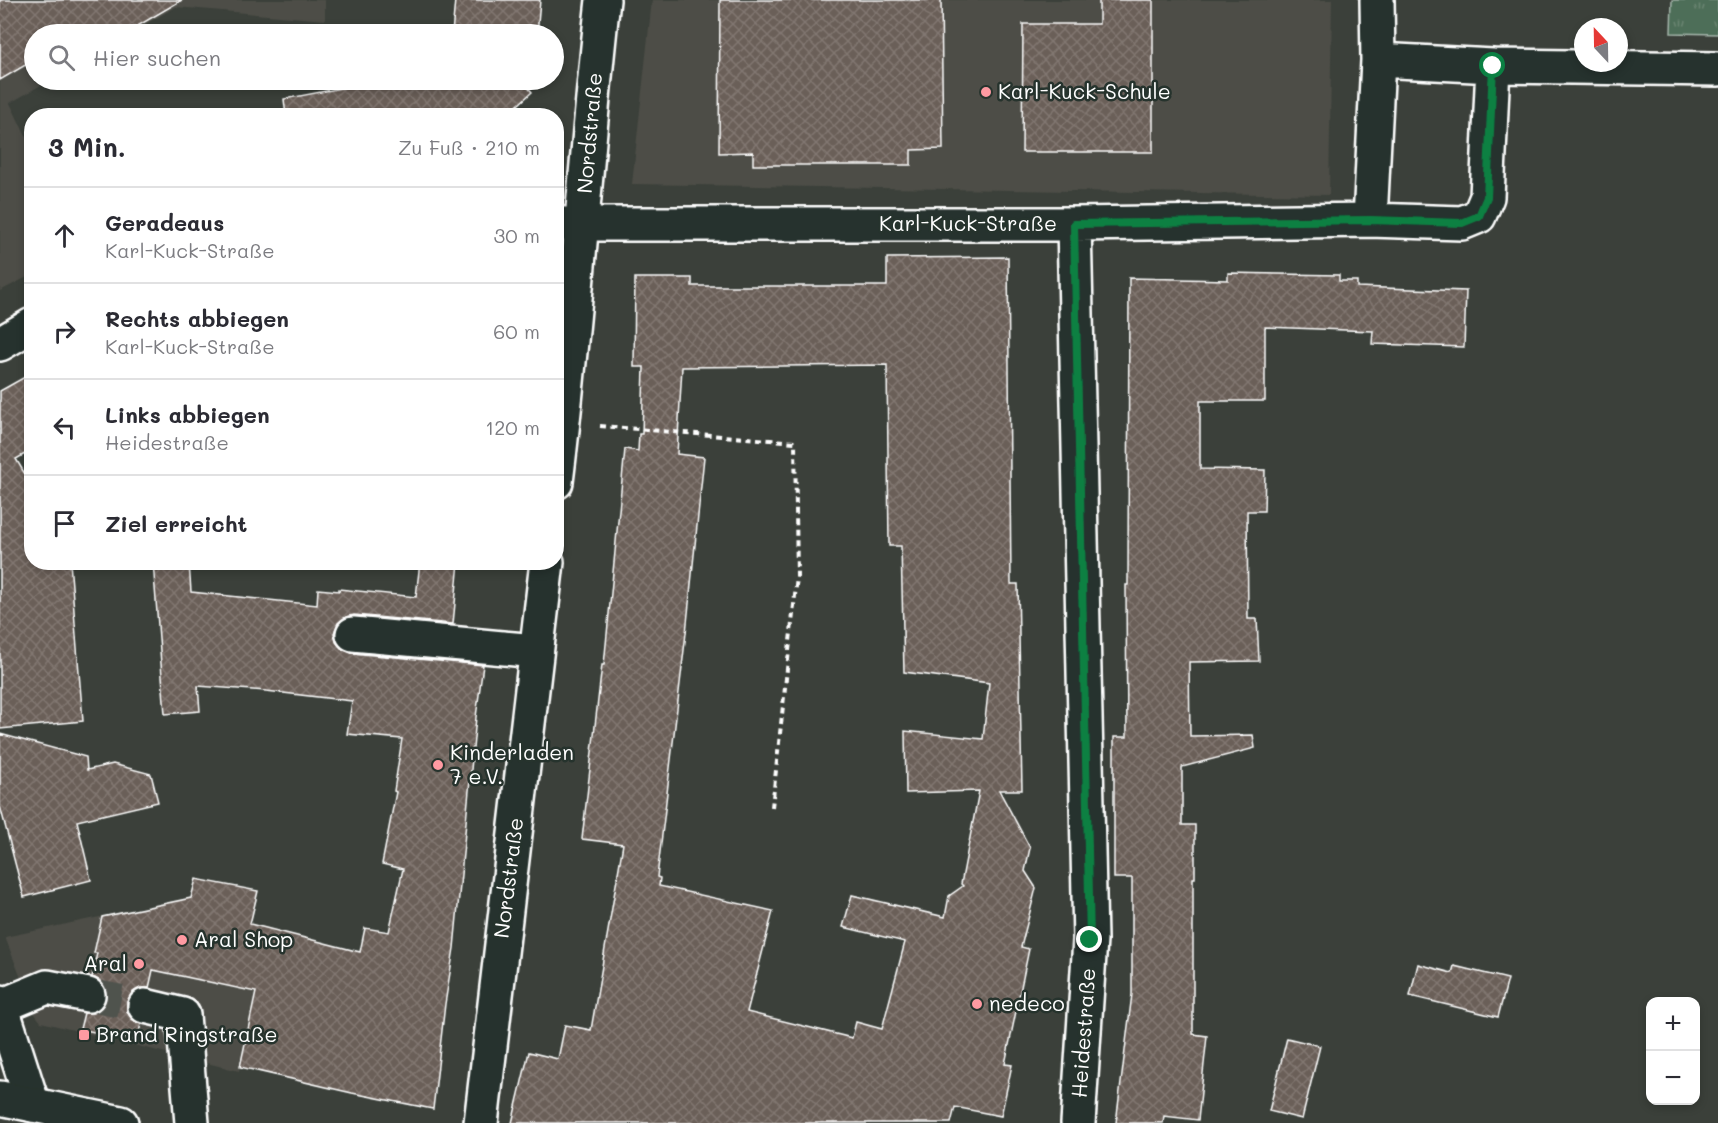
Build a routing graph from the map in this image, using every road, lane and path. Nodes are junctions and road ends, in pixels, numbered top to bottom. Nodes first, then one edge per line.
1 (603, 0) edge
2 (1377, 0) edge
3 (1378, 60) junction
4 (1493, 66) junction
5 (1718, 69) edge
6 (1370, 220) junction
7 (569, 223) edge
8 (1074, 224) junction
9 (24, 330) edge
10 (0, 345) edge
11 (564, 423) joint
12 (546, 570) edge
13 (353, 634) dead end
14 (536, 651) junction
15 (772, 807) dead end
16 (88, 995) tunnel mouth
17 (1, 1004) edge
18 (145, 1006) tunnel mouth
19 (0, 1098) edge
20 (33, 1105) junction
21 (121, 1123) edge
22 (192, 1123) edge
23 (481, 1123) edge
24 (1078, 1123) edge

1 - 7 street, Nordstraße
2 - 3 street
3 - 4 street
3 - 6 street
4 - 5 street
4 - 6 street, Karl-Kuck-Straße
6 - 8 street, Karl-Kuck-Straße
7 - 8 street, Karl-Kuck-Straße
7 - 11 street, Nordstraße
8 - 24 street, Heidestraße
9 - 10 street
11 - 15 path
12 - 14 street, Nordstraße
13 - 14 street
14 - 23 street, Nordstraße
16 - 17 street
17 - 20 street
18 - 22 street
19 - 20 street
20 - 21 street

